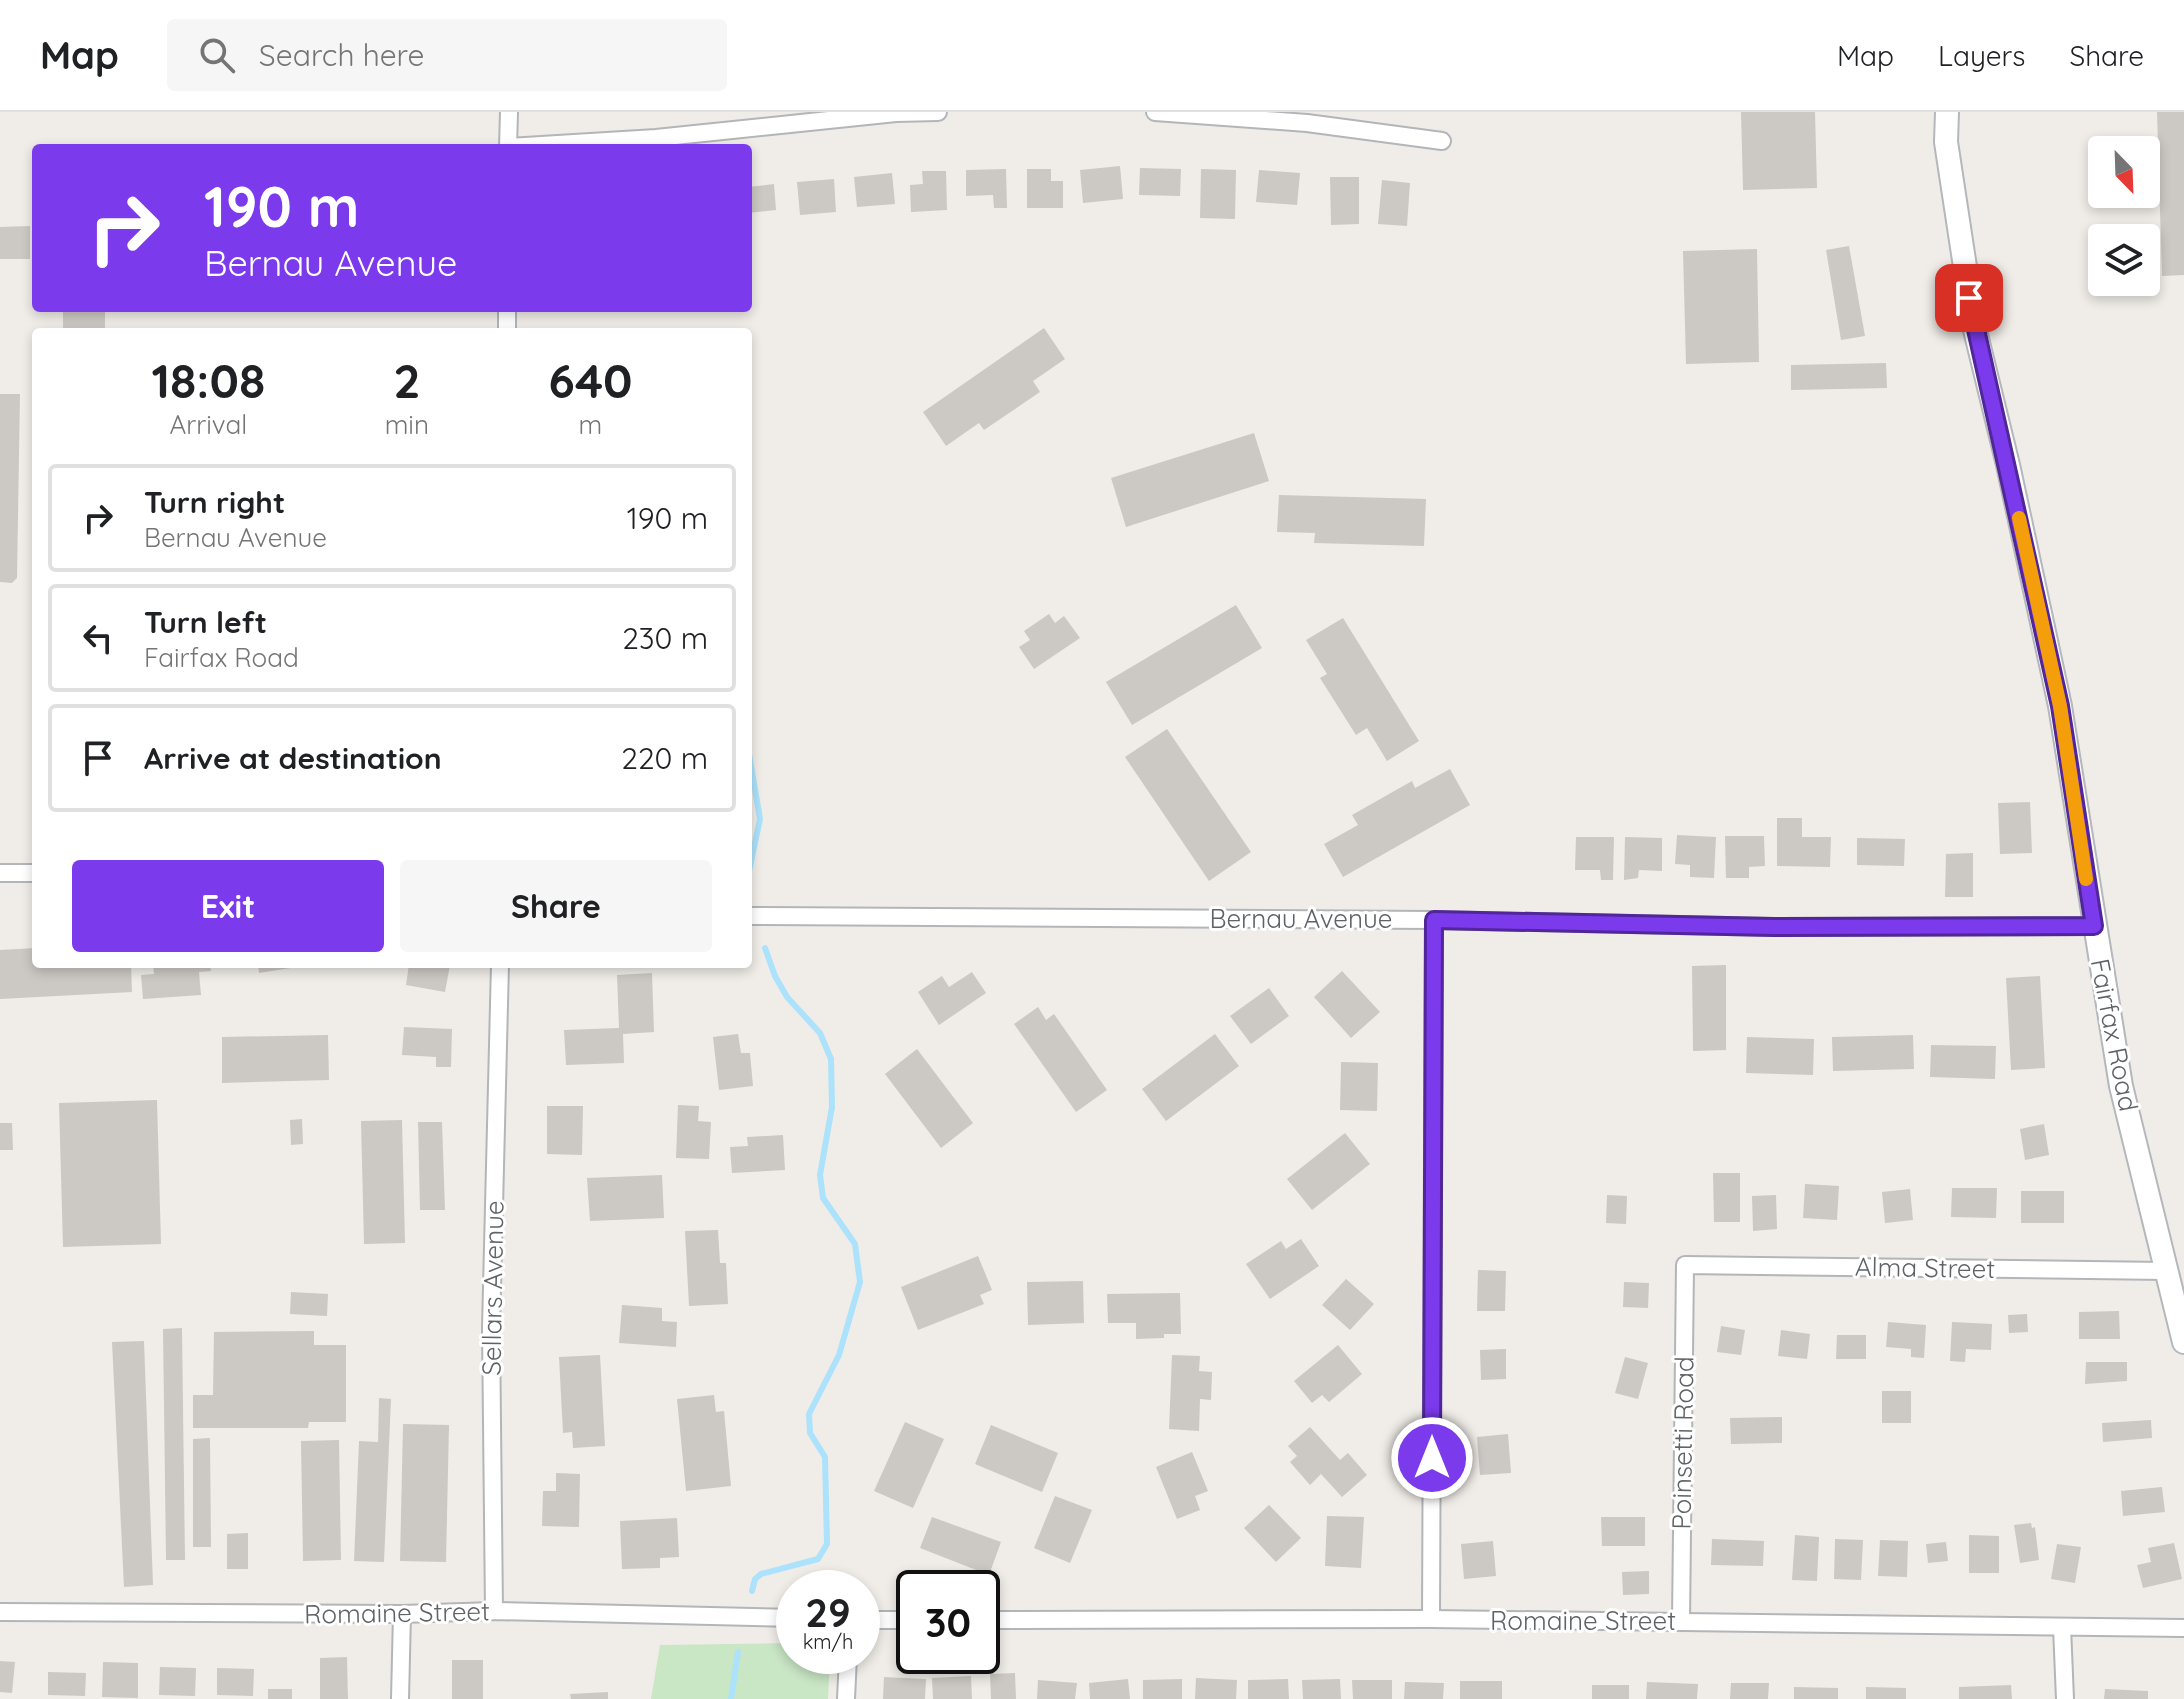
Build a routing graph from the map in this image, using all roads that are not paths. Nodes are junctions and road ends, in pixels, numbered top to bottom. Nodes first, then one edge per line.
1 (509, 112) edge
2 (938, 112) edge
3 (1155, 112) edge
4 (1947, 112) edge
5 (1442, 141) dead end
6 (508, 144) edge
7 (557, 144) edge
8 (0, 873) edge
9 (32, 873) edge
10 (752, 916) edge
11 (1434, 920) junction
12 (2094, 926) junction
13 (500, 968) edge
14 (1685, 1265) joint
15 (2165, 1271) junction
16 (2184, 1342) edge
17 (494, 1611) junction
18 (0, 1612) edge
19 (402, 1614) junction
20 (776, 1618) edge
21 (1431, 1619) junction
22 (1000, 1620) edge
23 (1681, 1621) junction
24 (2062, 1627) junction
25 (2184, 1628) edge
26 (847, 1674) edge
27 (400, 1699) edge
28 (846, 1699) edge
29 (2065, 1699) edge

1 - 6 street
2 - 7 street
3 - 5 street
4 - 12 street, Fairfax Road
8 - 9 street
10 - 11 street, Bernau Avenue
11 - 12 street, Bernau Avenue
11 - 21 street
12 - 15 street, Fairfax Road
13 - 17 street, Sellars Avenue
14 - 15 street, Alma Street
14 - 23 street, Poinsetti Road
15 - 16 street, Fairfax Road
17 - 19 street, Romaine Street
17 - 20 street, Romaine Street
18 - 19 street, Romaine Street
19 - 27 street
21 - 22 street, Romaine Street
21 - 23 street, Romaine Street
23 - 24 street, Romaine Street
24 - 25 street, Romaine Street
24 - 29 street
26 - 28 street

